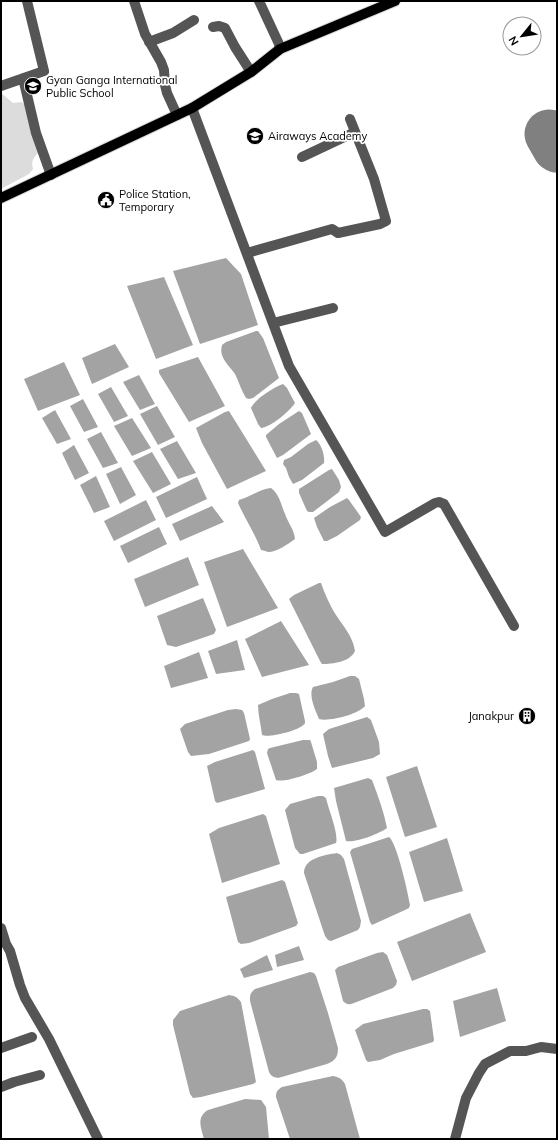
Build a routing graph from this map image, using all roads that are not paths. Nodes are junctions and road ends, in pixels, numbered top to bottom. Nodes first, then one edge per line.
1 (28, 1) edge
2 (134, 1) edge
3 (259, 1) edge
4 (395, 1) edge
5 (194, 20) dead end
6 (213, 27) dead end
7 (149, 42) junction
8 (280, 49) junction
9 (251, 72) junction
10 (23, 78) junction
11 (1, 86) edge
12 (192, 108) junction
13 (177, 115) junction
14 (350, 119) dead end
15 (355, 132) junction
16 (302, 156) dead end
17 (51, 174) junction
18 (1, 198) edge
19 (247, 254) junction
20 (333, 308) dead end
21 (273, 323) junction
22 (514, 626) dead end
23 (1, 928) edge
24 (3, 944) edge
25 (32, 1037) dead end
26 (1, 1048) edge
27 (557, 1049) edge
28 (40, 1074) dead end
29 (1, 1088) edge
30 (98, 1139) edge
31 (454, 1139) edge

1 - 10 street
2 - 7 street
3 - 8 street
4 - 8 main road
5 - 7 street
6 - 9 street
7 - 13 street
8 - 9 main road
9 - 12 main road
10 - 11 street
10 - 17 street
12 - 13 main road
12 - 19 street
13 - 17 main road
14 - 15 street
15 - 16 street
15 - 19 street
17 - 18 main road
19 - 21 street
20 - 21 street
21 - 22 street
23 - 24 street
24 - 30 street
25 - 26 street
27 - 31 street
28 - 29 street

